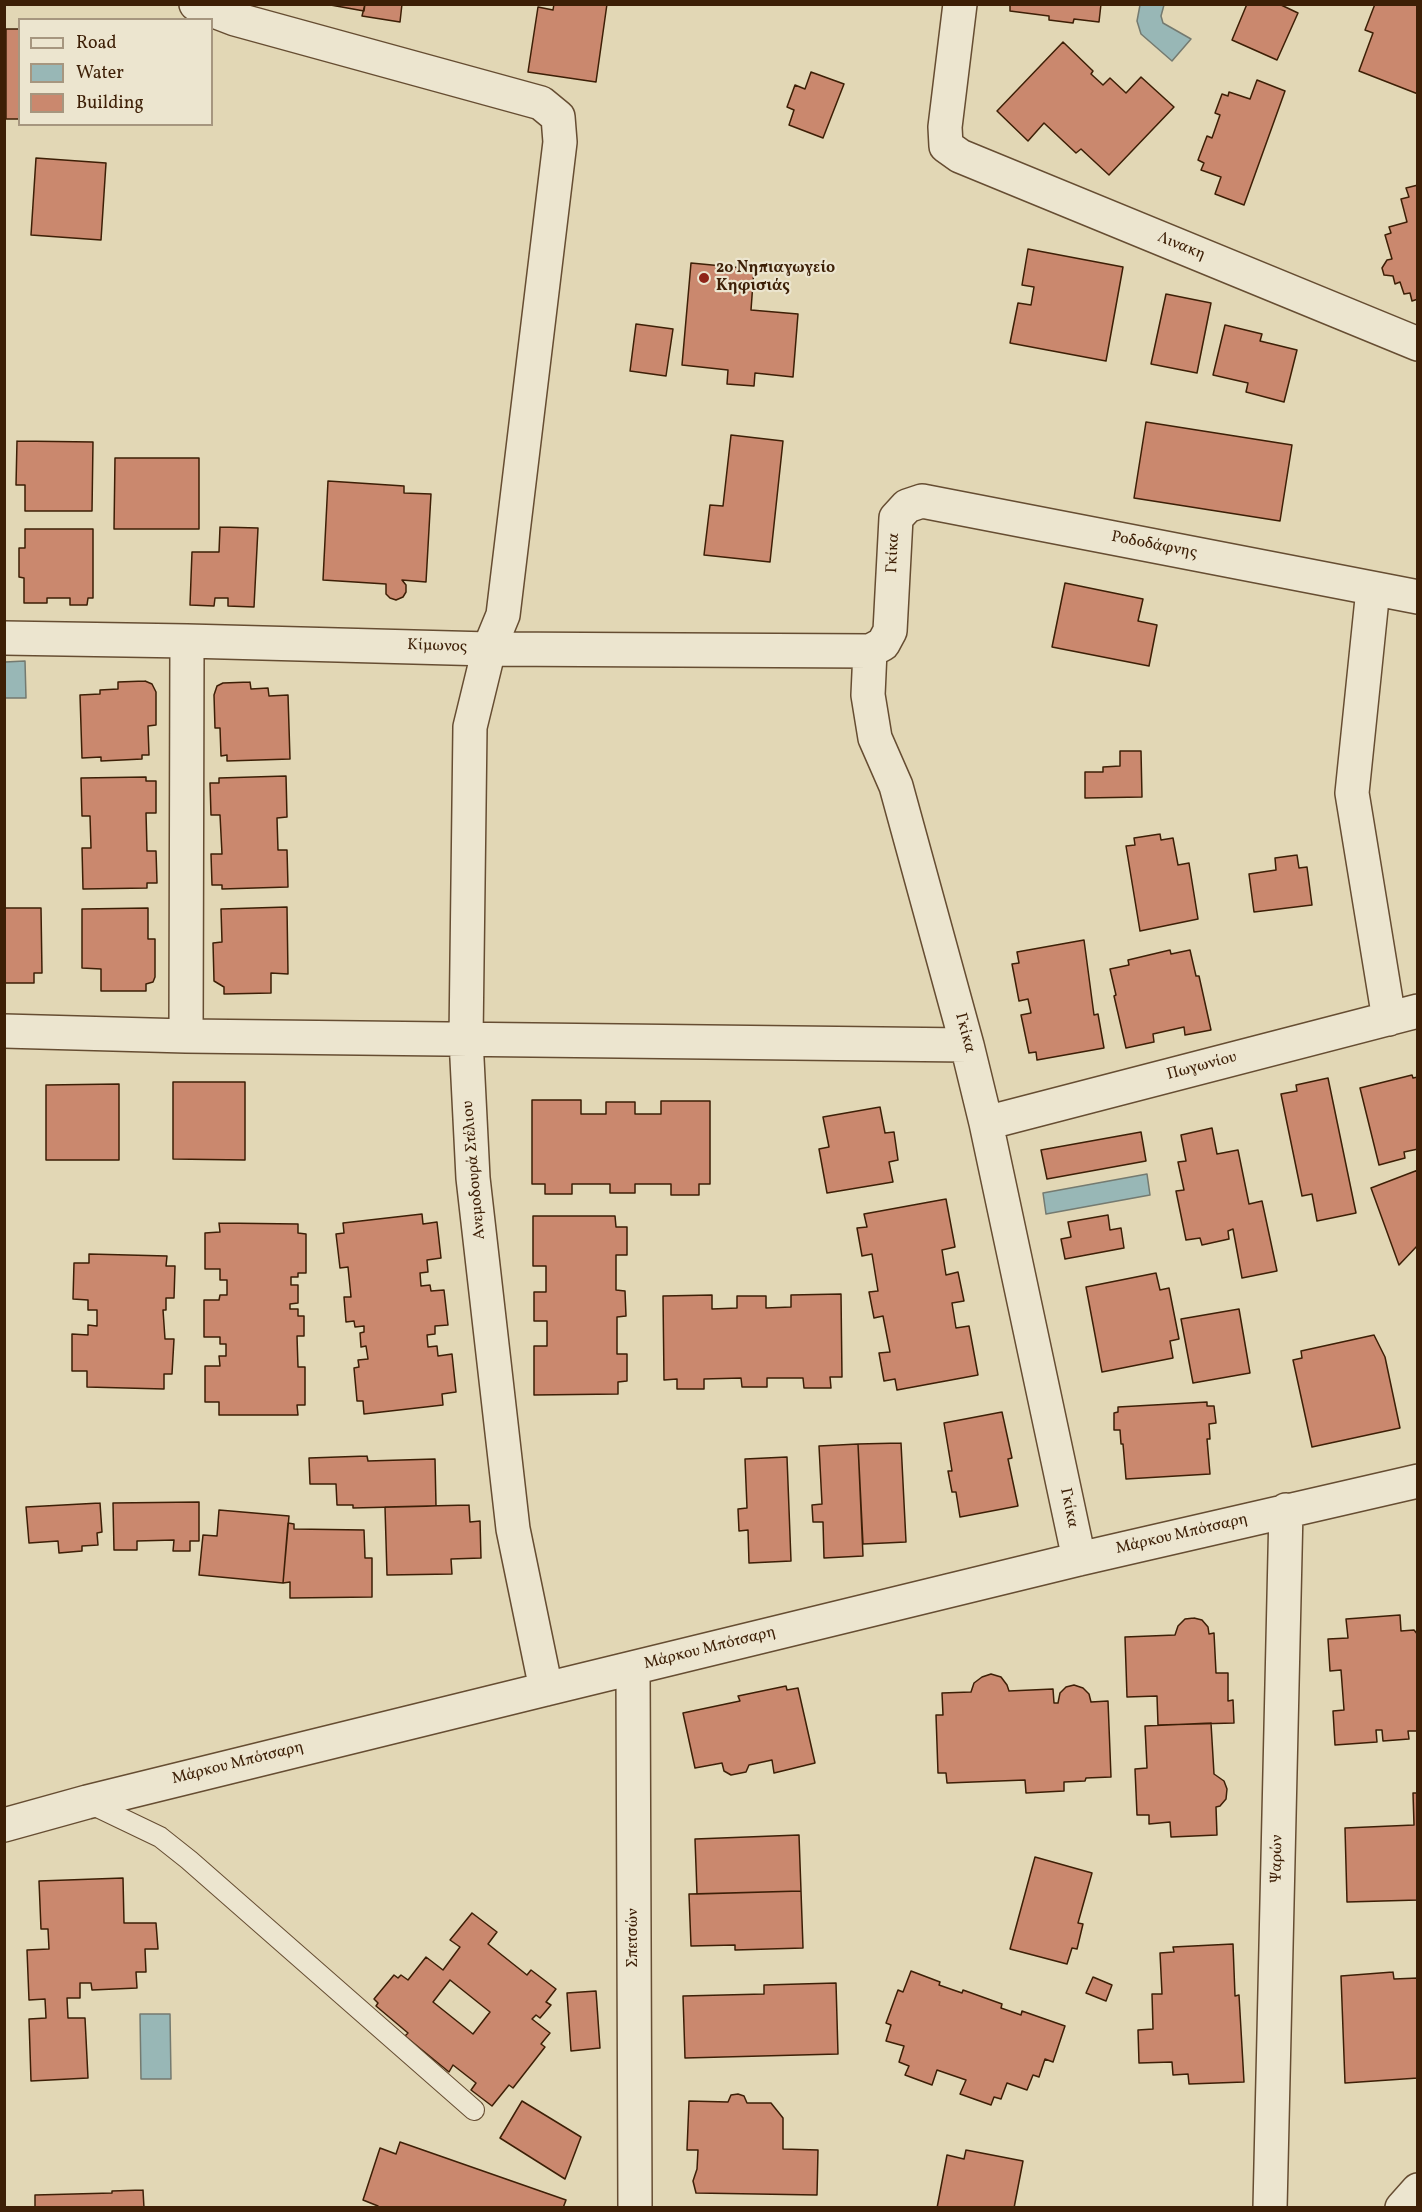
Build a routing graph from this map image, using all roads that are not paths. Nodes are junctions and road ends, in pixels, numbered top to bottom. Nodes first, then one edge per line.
1 (196, 4) edge
2 (960, 4) edge
3 (1418, 344) edge
4 (896, 518) joint
5 (1373, 589) junction
6 (1418, 597) edge
7 (4, 638) edge
8 (187, 641) junction
9 (489, 649) junction
10 (870, 651) junction
11 (1403, 1015) edge
12 (4, 1031) edge
13 (186, 1036) junction
14 (466, 1039) junction
15 (967, 1045) junction
16 (986, 1123) junction
17 (1418, 1481) edge
18 (1286, 1510) junction
19 (1079, 1559) junction
20 (633, 1668) junction
21 (546, 1689) junction
22 (87, 1802) junction
23 (4, 1825) edge
24 (474, 2110) dead end
25 (1418, 2190) edge
26 (635, 2208) edge
27 (1270, 2208) edge
28 (1402, 2208) edge

1 - 9 street, Ανεμοδουρά Στέλιου
2 - 3 street, Λινακη
4 - 5 street, Ροδοδάφνης
4 - 10 street, Γκίκα
5 - 6 street, Ροδοδάφνης
5 - 11 street
7 - 8 street, Κίμωνος
8 - 9 street, Κίμωνος
8 - 13 street
9 - 10 street, Κίμωνος
9 - 14 street, Ανεμοδουρά Στέλιου
10 - 15 street, Γκίκα
11 - 16 street, Πωγωνίου
12 - 13 street
13 - 14 street
14 - 15 street
14 - 21 street, Ανεμοδουρά Στέλιου
15 - 16 street, Γκίκα
16 - 19 street, Γκίκα
17 - 18 street, Μάρκου Μπότσαρη
18 - 19 street, Μάρκου Μπότσαρη
18 - 27 street, Ψαρών
19 - 20 street, Μάρκου Μπότσαρη
20 - 21 street, Μάρκου Μπότσαρη
20 - 26 street, Σπετσών
21 - 22 street, Μάρκου Μπότσαρη
22 - 23 street, Μάρκου Μπότσαρη
22 - 24 lane
25 - 28 street

